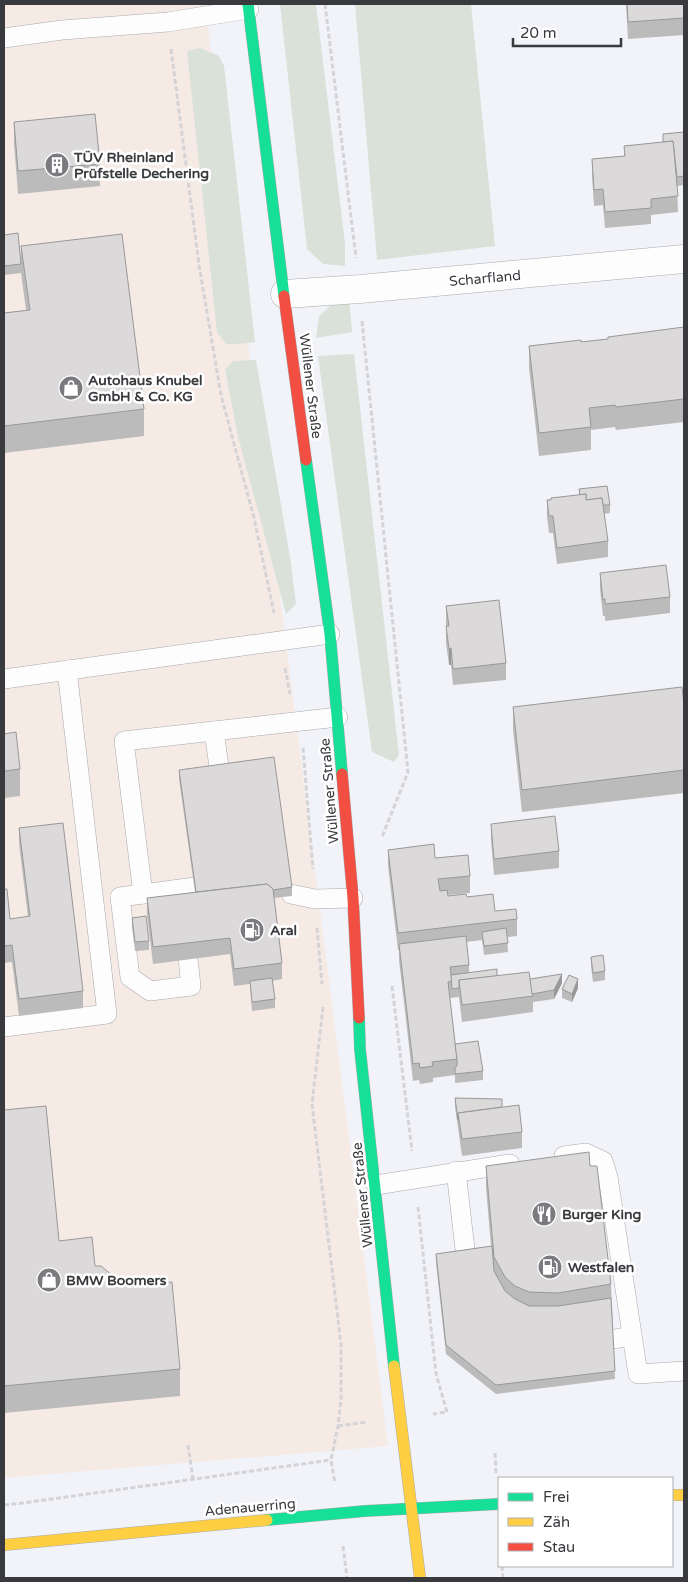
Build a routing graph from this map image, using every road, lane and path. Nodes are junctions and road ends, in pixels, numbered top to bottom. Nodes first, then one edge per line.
1 (325, 4) edge
2 (249, 6) edge
3 (4, 38) edge
4 (684, 259) edge
5 (360, 289) junction
6 (285, 294) junction
7 (330, 634) junction
8 (67, 670) junction
9 (4, 679) edge
10 (338, 717) junction
11 (214, 731) junction
12 (220, 774) edge
13 (379, 843) dead end
14 (195, 888) edge
15 (143, 894) junction
16 (292, 894) edge
17 (353, 898) junction
18 (188, 959) edge
19 (391, 978) dead end
20 (4, 1027) edge
21 (549, 1158) edge
22 (531, 1161) edge
23 (456, 1171) junction
24 (414, 1178) junction
25 (376, 1185) junction
26 (466, 1258) edge
27 (684, 1371) edge
28 (447, 1412) dead end
29 (188, 1445) dead end
30 (331, 1460) dead end
31 (193, 1479) junction
32 (498, 1504) edge
33 (4, 1505) edge
34 (410, 1508) junction
35 (4, 1545) edge
36 (420, 1578) edge

1 - 5 path
2 - 3 lane
2 - 6 main road, Wüllener Straße
4 - 5 street, Scharfland
5 - 6 street, Scharfland
5 - 13 path
6 - 7 main road, Wüllener Straße
7 - 8 lane
7 - 10 main road, Wüllener Straße
8 - 9 lane
8 - 20 lane
10 - 11 lane
10 - 17 main road, Wüllener Straße
11 - 12 lane
11 - 15 lane
14 - 15 lane
15 - 18 lane
16 - 17 lane
17 - 25 main road, Wüllener Straße
19 - 24 path
21 - 27 lane
22 - 23 lane
23 - 24 lane
23 - 26 lane
24 - 25 lane
24 - 28 path
25 - 34 main road, Wüllener Straße
29 - 31 path
30 - 31 path
31 - 33 path
32 - 34 main road, Adenauerring
34 - 35 main road, Adenauerring
34 - 36 main road, Wüllener Straße

